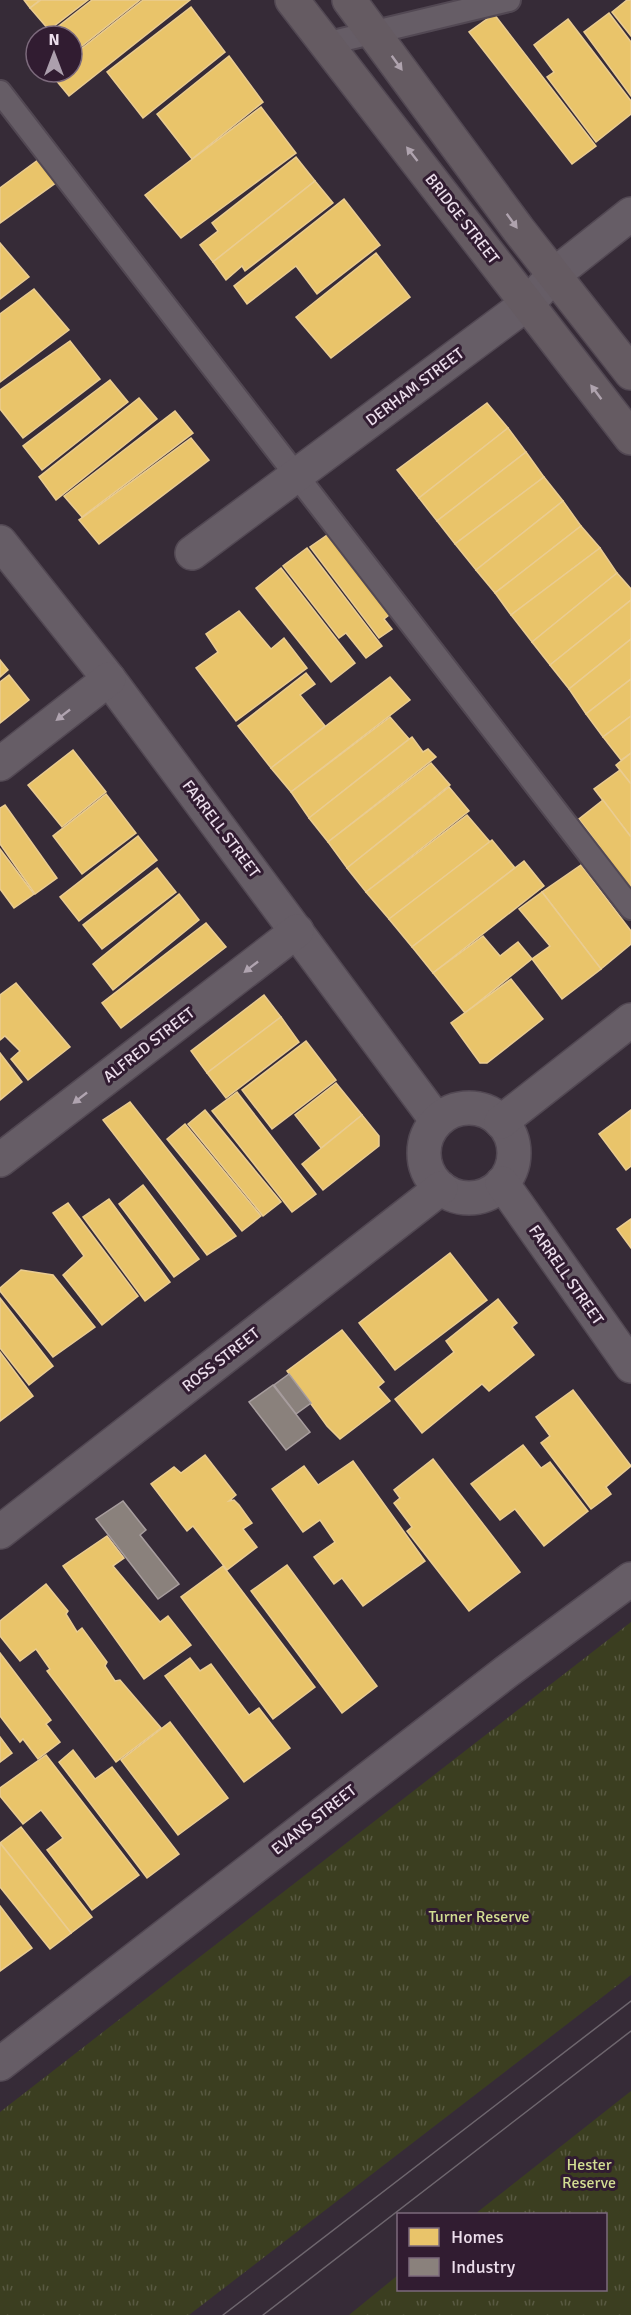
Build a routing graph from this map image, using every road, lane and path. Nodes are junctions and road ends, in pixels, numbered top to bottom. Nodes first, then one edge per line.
1 (292, 0) edge
2 (349, 0) edge
3 (509, 0) edge
4 (374, 32) junction
5 (325, 44) junction
6 (0, 92) edge
7 (631, 214) edge
8 (555, 274) junction
9 (528, 303) junction
10 (631, 374) edge
11 (631, 438) edge
12 (297, 475) junction
13 (0, 542) edge
14 (192, 553) dead end
15 (109, 679) junction
16 (0, 764) edge
17 (631, 908) edge
18 (297, 931) junction
19 (631, 1020) edge
20 (437, 1121) junction
21 (501, 1122) junction
22 (0, 1160) edge
23 (502, 1183) junction
24 (441, 1188) junction
25 (631, 1366) edge
26 (0, 1532) edge
27 (631, 1579) edge
28 (0, 2064) edge

1 - 5 street, BRIDGE STREET
2 - 4 street
3 - 4 lane
4 - 5 lane
4 -> 8 street
9 -> 5 street, BRIDGE STREET
6 - 12 lane
7 - 8 street, DERHAM STREET
8 - 9 street, DERHAM STREET
8 - 10 street
11 -> 9 street, BRIDGE STREET
9 - 12 street, DERHAM STREET
12 - 14 street, DERHAM STREET
12 - 17 lane
13 - 15 street, FARRELL STREET
15 -> 16 street
15 - 18 street, FARRELL STREET
18 - 20 street, FARRELL STREET
18 -> 22 street, ALFRED STREET
19 - 21 street
20 - 21 street
20 - 24 street
21 - 23 street
23 - 24 street
23 - 25 street, FARRELL STREET
24 - 26 street, ROSS STREET
27 - 28 street, EVANS STREET

